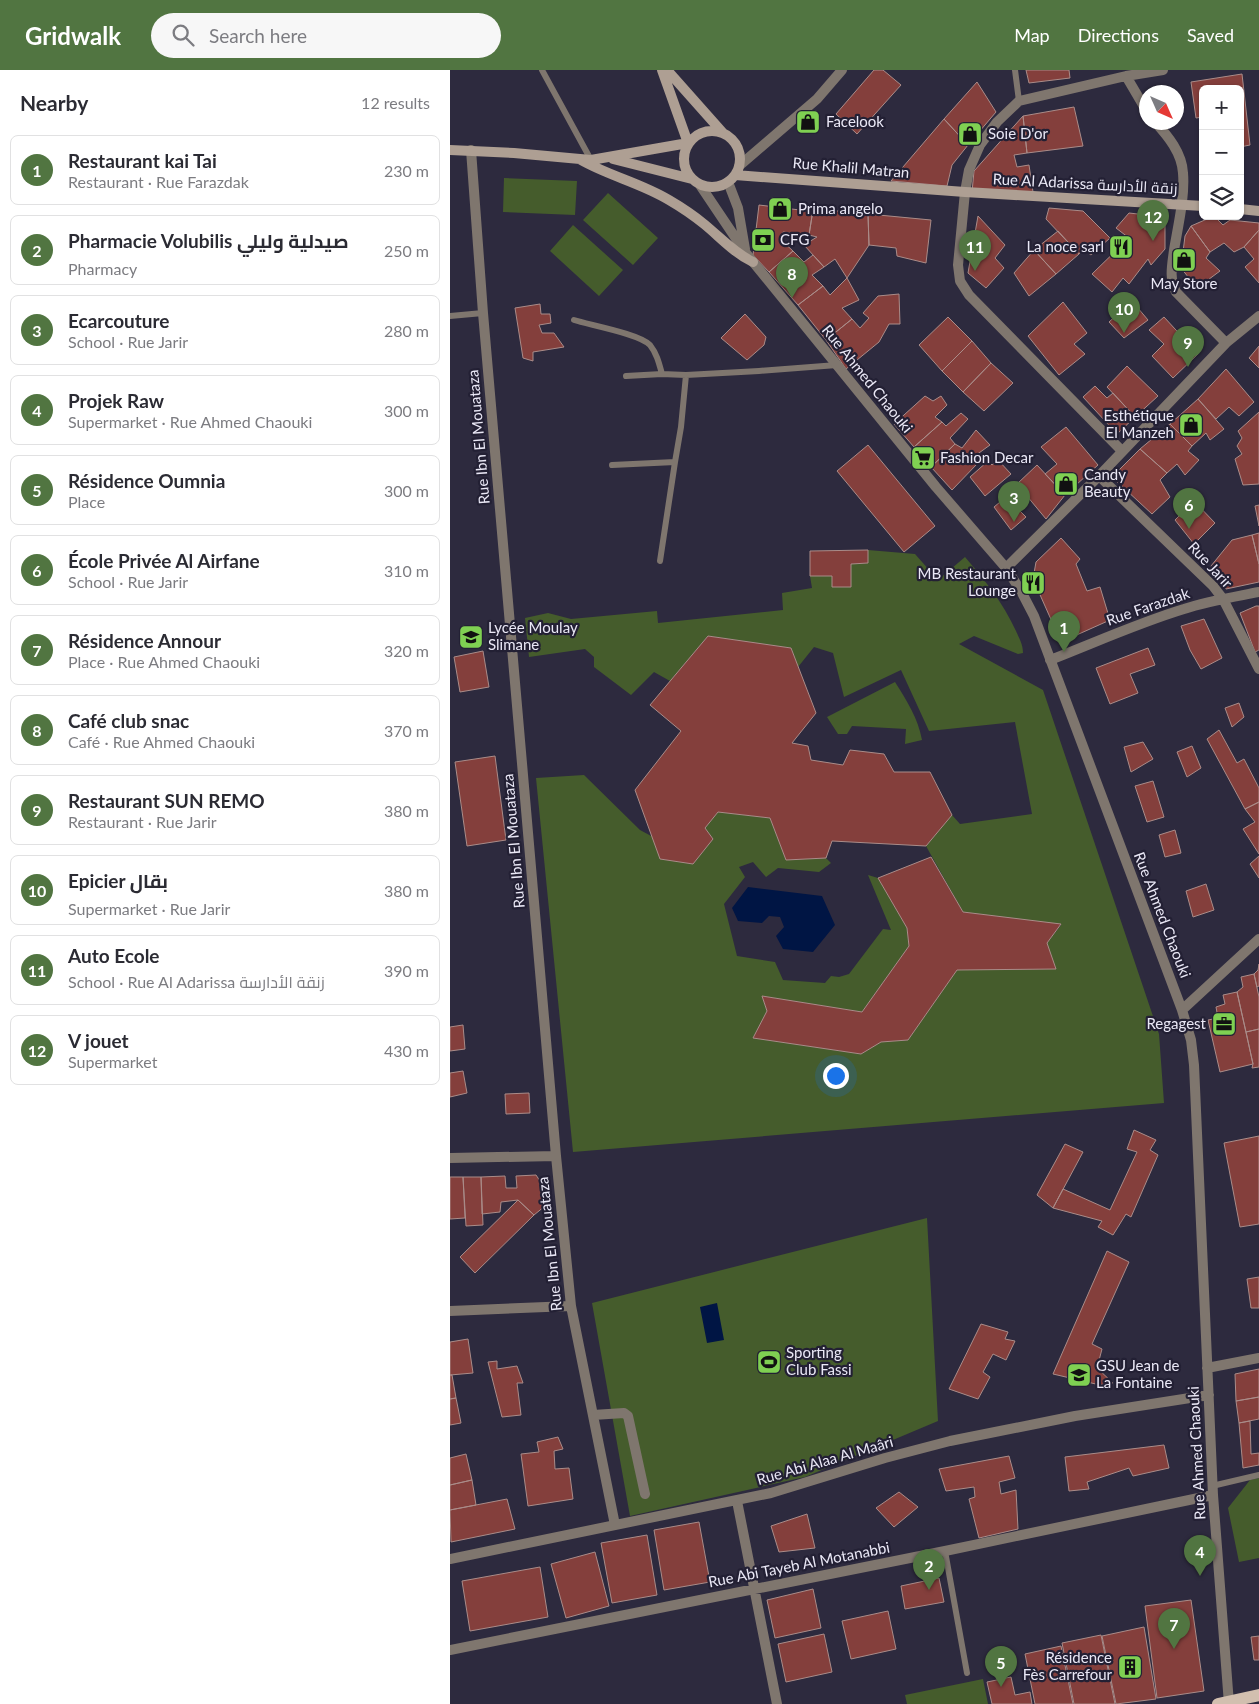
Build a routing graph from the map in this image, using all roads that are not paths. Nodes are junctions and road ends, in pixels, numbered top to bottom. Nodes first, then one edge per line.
1 (542, 70) edge
2 (662, 70) edge
3 (667, 70) edge
4 (842, 70) edge
5 (1015, 70) edge
6 (1163, 70) edge
7 (1126, 76) junction
8 (1139, 98) edge
9 (1019, 100) junction
10 (1162, 130) edge
11 (723, 133) junction
12 (688, 143) junction
13 (450, 150) edge
14 (471, 150) junction
15 (578, 158) junction
16 (610, 158) junction
17 (592, 160) junction
18 (734, 174) junction
19 (696, 182) junction
20 (965, 192) junction
21 (1181, 205) junction
22 (1199, 206) edge
23 (1244, 209) edge
24 (1259, 211) edge
25 (745, 252) junction
26 (753, 262) junction
27 (483, 313) junction
28 (450, 316) edge
29 (1259, 316) edge
30 (574, 320) dead end
31 (1226, 343) junction
32 (837, 365) junction
33 (662, 374) junction
34 (686, 375) junction
35 (626, 376) dead end
36 (1122, 451) junction
37 (675, 462) junction
38 (612, 465) dead end
39 (1099, 476) junction
40 (660, 561) dead end
41 (1006, 568) junction
42 (1259, 592) edge
43 (1223, 599) junction
44 (1050, 660) junction
45 (1259, 669) edge
46 (1259, 940) edge
47 (1182, 1010) junction
48 (556, 1156) junction
49 (450, 1158) edge
50 (571, 1306) junction
51 (450, 1311) edge
52 (1259, 1358) edge
53 (1207, 1368) junction
54 (1209, 1395) junction
55 (593, 1416) junction
56 (1259, 1475) edge
57 (1213, 1490) junction
58 (646, 1494) dead end
59 (737, 1500) junction
60 (615, 1525) junction
61 (946, 1551) junction
62 (450, 1559) edge
63 (754, 1588) junction
64 (450, 1650) edge
65 (967, 1674) dead end
66 (1259, 1695) edge
67 (1226, 1703) edge
68 (777, 1704) edge

1 - 17 lane
2 - 12 street
3 - 11 street
4 - 18 street
5 - 9 lane
6 - 7 street
7 - 8 street
7 - 9 street
9 - 20 street
10 - 21 street
11 - 12 street
11 - 18 street
12 - 16 street
12 - 19 street
13 - 14 street
14 - 15 street
14 - 27 street, Rue Ibn El Mouataza
15 - 17 street
15 - 26 street
16 - 17 street
16 - 19 street
18 - 19 street
18 - 20 street, Rue Khalil Matran
18 - 25 street, Rue Ahmed Chaouki
19 - 25 street, Rue Ahmed Chaouki
20 - 21 street, Rue Al Adarissa زنقة الأدارسة
20 - 36 street
21 - 22 street, Rue Al Adarissa زنقة الأدارسة
21 - 31 street
23 - 24 street
25 - 26 street, Rue Ahmed Chaouki
26 - 32 street, Rue Ahmed Chaouki
27 - 28 lane
27 - 48 street, Rue Ibn El Mouataza
29 - 31 street
30 - 33 lane
31 - 36 street
32 - 34 lane
32 - 41 street, Rue Ahmed Chaouki
33 - 34 lane
33 - 35 lane
34 - 37 lane
36 - 39 street
37 - 38 lane
37 - 40 lane
39 - 41 street
39 - 43 street, Rue Jarir
41 - 44 street, Rue Ahmed Chaouki
42 - 43 street, Rue Farazdak
43 - 44 street, Rue Farazdak
43 - 45 street, Rue Jarir
44 - 47 street, Rue Ahmed Chaouki
46 - 47 street
47 - 53 street, Rue Ahmed Chaouki
48 - 49 street
48 - 50 street, Rue Ibn El Mouataza
50 - 51 street
50 - 55 street, Rue Ibn El Mouataza
52 - 53 street
53 - 54 street, Rue Ahmed Chaouki
54 - 57 street, Rue Ahmed Chaouki
54 - 59 street, Rue Abi Alaa Al Maâri
55 - 58 street
55 - 60 street, Rue Ibn El Mouataza
56 - 57 lane
57 - 61 street, Rue Abi Tayeb Al Motanabbi
57 - 67 street, Rue Ahmed Chaouki
59 - 60 street, Rue Abi Alaa Al Maâri
59 - 63 street
60 - 62 street, Rue Abi Alaa Al Maâri
61 - 63 street, Rue Abi Tayeb Al Motanabbi
61 - 65 lane
63 - 64 street, Rue Abi Tayeb Al Motanabbi
63 - 68 street
66 - 67 main road

